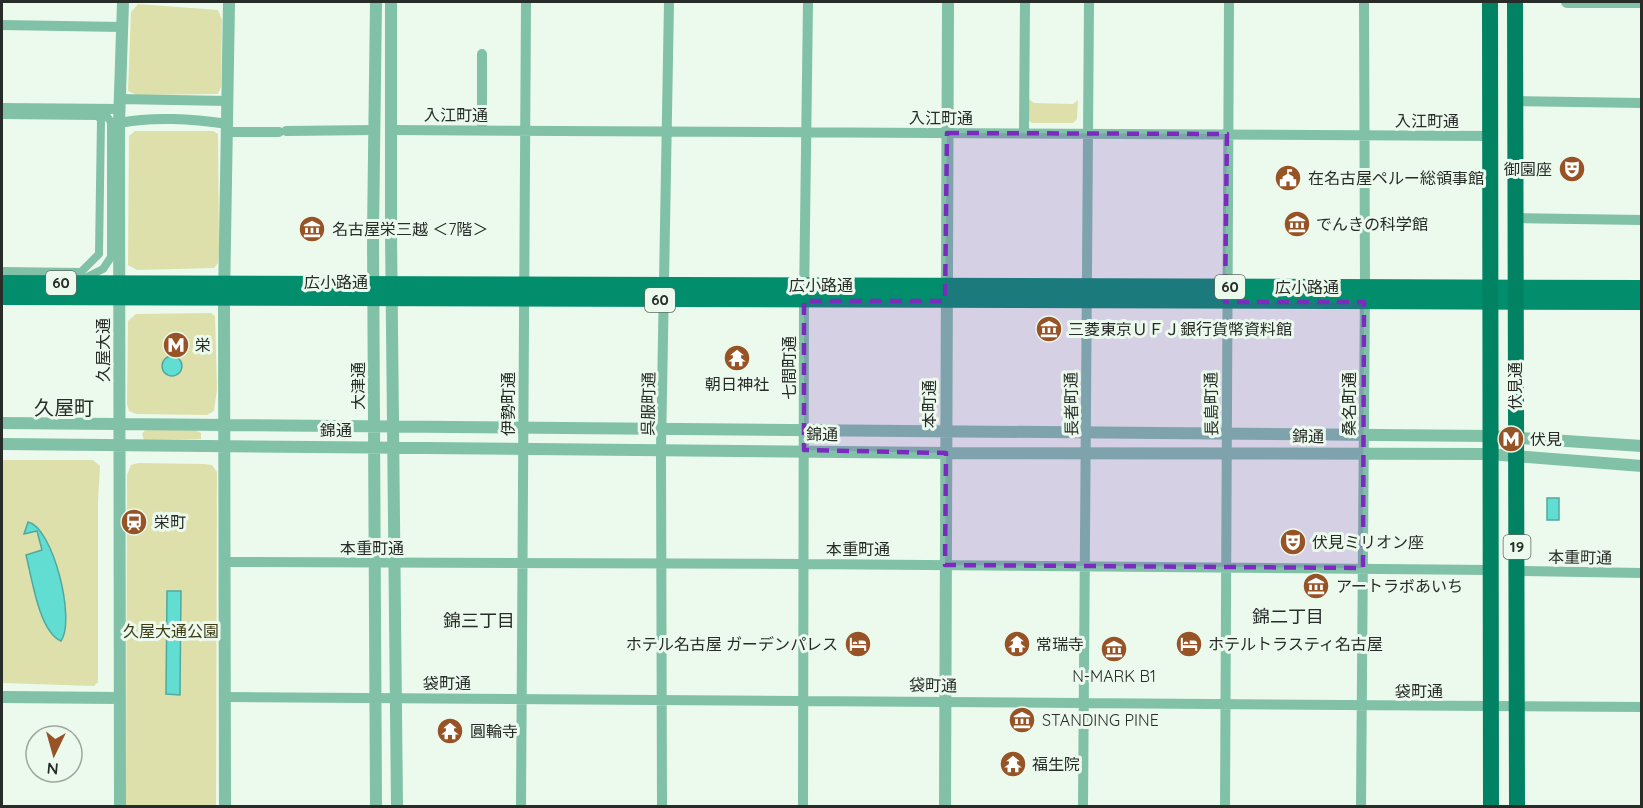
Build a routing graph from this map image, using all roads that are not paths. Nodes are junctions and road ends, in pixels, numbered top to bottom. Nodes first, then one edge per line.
1 (123, 2) edge
2 (229, 2) edge
3 (376, 2) edge
4 (391, 2) edge
5 (526, 2) edge
6 (669, 2) edge
7 (808, 2) edge
8 (948, 2) edge
9 (1025, 2) edge
10 (1089, 2) edge
11 (1229, 2) edge
12 (1364, 2) edge
13 (1490, 2) edge
14 (1515, 2) edge
15 (1567, 2) edge
16 (1641, 2) edge
17 (2, 25) edge
18 (122, 27) junction
19 (482, 54) dead end
20 (228, 101) junction
21 (1516, 101) junction
22 (1641, 103) edge
23 (119, 104) junction
24 (2, 108) edge
25 (2, 114) edge
26 (119, 123) junction
27 (228, 128) junction
28 (375, 130) junction
29 (392, 130) junction
30 (667, 130) junction
31 (482, 131) junction
32 (526, 131) junction
33 (807, 131) junction
34 (947, 133) junction
35 (1024, 133) junction
36 (1088, 133) junction
37 (1227, 134) junction
38 (1364, 136) junction
39 (1491, 136) junction
40 (1516, 218) junction
41 (1641, 220) edge
42 (2, 271) edge
43 (2, 278) edge
44 (373, 282) junction
45 (2, 283) edge
46 (1641, 288) edge
47 (224, 290) junction
48 (120, 291) junction
49 (523, 292) junction
50 (665, 292) junction
51 (805, 292) junction
52 (945, 293) junction
53 (386, 294) junction
54 (1087, 294) junction
55 (1226, 294) junction
56 (1365, 295) junction
57 (1490, 295) junction
58 (1515, 295) junction
59 (2, 297) edge
60 (1641, 302) edge
61 (2, 423) edge
62 (118, 425) junction
63 (226, 426) junction
64 (374, 428) junction
65 (394, 428) junction
66 (523, 428) junction
67 (662, 429) junction
68 (804, 430) junction
69 (946, 430) junction
70 (1086, 432) junction
71 (1226, 434) junction
72 (1364, 435) junction
73 (1490, 436) junction
74 (1515, 436) junction
75 (2, 444) edge
76 (118, 446) junction
77 (225, 446) junction
78 (373, 446) junction
79 (1641, 446) edge
80 (394, 447) junction
81 (524, 448) junction
82 (661, 449) junction
83 (804, 450) junction
84 (1088, 452) junction
85 (1227, 452) junction
86 (946, 453) junction
87 (1363, 453) junction
88 (1489, 454) junction
89 (1515, 456) junction
90 (1641, 466) edge
91 (225, 562) junction
92 (395, 562) junction
93 (522, 562) junction
94 (374, 563) junction
95 (804, 564) junction
96 (661, 565) junction
97 (945, 565) junction
98 (1085, 567) junction
99 (1226, 567) junction
100 (1363, 568) junction
101 (1490, 570) junction
102 (1518, 571) junction
103 (1641, 573) edge
104 (2, 697) edge
105 (224, 697) junction
106 (120, 698) junction
107 (375, 698) junction
108 (395, 698) junction
109 (521, 699) junction
110 (662, 699) junction
111 (803, 700) junction
112 (946, 700) junction
113 (1084, 703) junction
114 (1226, 705) junction
115 (1361, 706) junction
116 (1491, 706) junction
117 (1517, 707) junction
118 (1641, 707) edge
119 (120, 807) edge
120 (225, 807) edge
121 (376, 807) edge
122 (397, 807) edge
123 (521, 807) edge
124 (662, 807) edge
125 (803, 807) edge
126 (945, 807) edge
127 (1083, 807) edge
128 (1225, 807) edge
129 (1361, 807) edge
130 (1491, 807) edge
131 (1517, 807) edge

1 - 18 street, 久屋大通
2 - 20 street
3 - 28 street
4 - 29 street, 大津通
5 - 32 street, 伊勢町通
6 - 30 street, 呉服町通
7 - 33 street, 七間町通
8 - 34 street, 本町通
9 - 35 street
10 - 36 street, 長者町通
11 - 37 street, 長島町通
12 - 38 street, 桑名町通
13 - 39 highway, 伏見通 / 19
14 - 21 highway, 伏見通 / 19
15 - 16 street
17 - 18 street
18 - 23 street, 久屋大通
19 - 31 street
20 - 23 street
20 - 27 street
21 - 22 street
21 - 40 highway, 伏見通 / 19
23 - 24 street
23 - 26 street, 久屋大通
25 - 42 street
25 - 43 street
26 - 27 street
26 - 48 street, 久屋大通
27 - 28 street
27 - 47 street
28 - 44 street
29 - 31 street, 入江町通
29 - 53 street, 大津通
30 - 32 street, 入江町通
30 - 33 street, 入江町通
30 - 50 street, 呉服町通
31 - 32 street, 入江町通
32 - 49 street, 伊勢町通
33 - 34 street, 入江町通
33 - 51 street, 七間町通
34 - 35 street, 入江町通
34 - 52 street, 本町通
35 - 36 street, 入江町通
36 - 37 street, 入江町通
36 - 54 street, 長者町通
37 - 38 street, 入江町通
37 - 55 street, 長島町通
38 - 39 street, 入江町通
38 - 56 street, 桑名町通
39 - 57 highway, 伏見通 / 19
40 - 41 street
40 - 58 highway, 伏見通 / 19
44 - 47 main road, 広小路通 / 60
44 - 53 main road, 広小路通 / 60
45 - 48 main road, 広小路通 / 60
46 - 58 main road, 広小路通 / 60
47 - 48 main road, 広小路通 / 60
47 - 53 main road, 広小路通 / 60
47 - 63 street
48 - 59 main road, 広小路通 / 60
48 - 62 street, 久屋大通
49 - 50 main road, 広小路通 / 60
49 - 53 main road, 広小路通 / 60
49 - 66 street, 伊勢町通
50 - 51 main road, 広小路通 / 60
50 - 67 street, 呉服町通
51 - 52 main road, 広小路通 / 60
51 - 68 street, 七間町通
52 - 54 main road, 広小路通 / 60
52 - 69 street, 本町通
53 - 64 street, 大津通
53 - 65 street, 大津通
54 - 55 main road, 広小路通 / 60
54 - 70 street, 長者町通
55 - 56 main road, 広小路通 / 60
55 - 71 street, 長島町通
56 - 57 main road, 広小路通 / 60
56 - 72 street, 桑名町通
57 - 58 main road, 広小路通 / 60
57 - 73 highway, 伏見通 / 19
58 - 60 main road, 広小路通 / 60
58 - 74 highway, 伏見通 / 19
61 - 62 street, 錦通
62 - 63 street, 錦通
62 - 76 street, 久屋大通
63 - 64 street, 錦通
63 - 77 street
64 - 65 street, 錦通
64 - 78 street, 大津通
65 - 66 street, 錦通
65 - 80 street, 大津通
66 - 67 street, 錦通
66 - 81 street, 伊勢町通
67 - 68 street, 錦通
67 - 82 street, 呉服町通
68 - 69 street, 錦通
68 - 83 street, 七間町通
69 - 70 street, 錦通
69 - 86 street, 本町通
70 - 71 street, 錦通
70 - 84 street, 長者町通
71 - 72 street, 錦通
71 - 85 street, 長島町通
72 - 73 street, 錦通
72 - 87 street, 桑名町通
73 - 74 street, 錦通
73 - 88 highway, 伏見通 / 19
74 - 79 street, 錦通
74 - 89 highway, 伏見通 / 19
75 - 76 street, 錦通
76 - 77 street, 錦通
76 - 106 street, 久屋大通
77 - 78 street, 錦通
77 - 91 street
78 - 80 street, 錦通
78 - 94 street, 大津通
80 - 81 street, 錦通
80 - 92 street, 大津通
81 - 82 street, 錦通
81 - 93 street, 伊勢町通
82 - 83 street, 錦通
82 - 96 street, 呉服町通
83 - 86 street, 錦通
83 - 95 street, 七間町通
84 - 85 street, 錦通
84 - 86 street, 錦通
84 - 98 street, 長者町通
85 - 87 street, 錦通
85 - 99 street, 長島町通
86 - 97 street, 本町通
87 - 88 street, 錦通
87 - 100 street, 桑名町通
88 - 89 street, 錦通
88 - 101 highway, 伏見通 / 19
89 - 90 street, 錦通
89 - 102 highway, 伏見通 / 19
91 - 94 street, 本重町通
91 - 105 street
92 - 93 street, 本重町通
92 - 94 street, 本重町通
92 - 108 street, 大津通
93 - 96 street, 本重町通
93 - 109 street, 伊勢町通
94 - 107 street, 大津通
95 - 96 street, 本重町通
95 - 97 street, 本重町通
95 - 111 street, 七間町通
96 - 110 street, 呉服町通
97 - 98 street, 本重町通
97 - 112 street, 本町通
98 - 99 street, 本重町通
98 - 113 street, 長者町通
99 - 100 street, 本重町通
99 - 114 street, 長島町通
100 - 101 street, 本重町通
100 - 115 street, 桑名町通
101 - 116 highway, 伏見通 / 19
102 - 103 street, 本重町通
102 - 117 highway, 伏見通 / 19
104 - 106 street
105 - 107 street, 袋町通
105 - 120 street
106 - 119 street, 久屋大通
107 - 108 street, 袋町通
107 - 121 street, 大津通
108 - 109 street, 袋町通
108 - 122 street, 大津通
109 - 110 street, 袋町通
109 - 123 street, 伊勢町通
110 - 111 street, 袋町通
110 - 124 street, 呉服町通
111 - 112 street, 袋町通
111 - 125 street, 七間町通
112 - 113 street, 袋町通
112 - 126 street, 本町通
113 - 114 street, 袋町通
113 - 127 street, 長者町通
114 - 115 street, 袋町通
114 - 128 street, 長島町通
115 - 116 street, 袋町通
115 - 129 street, 桑名町通
116 - 117 street, 袋町通
116 - 130 highway, 伏見通 / 19
117 - 118 street, 袋町通
117 - 131 highway, 伏見通 / 19

